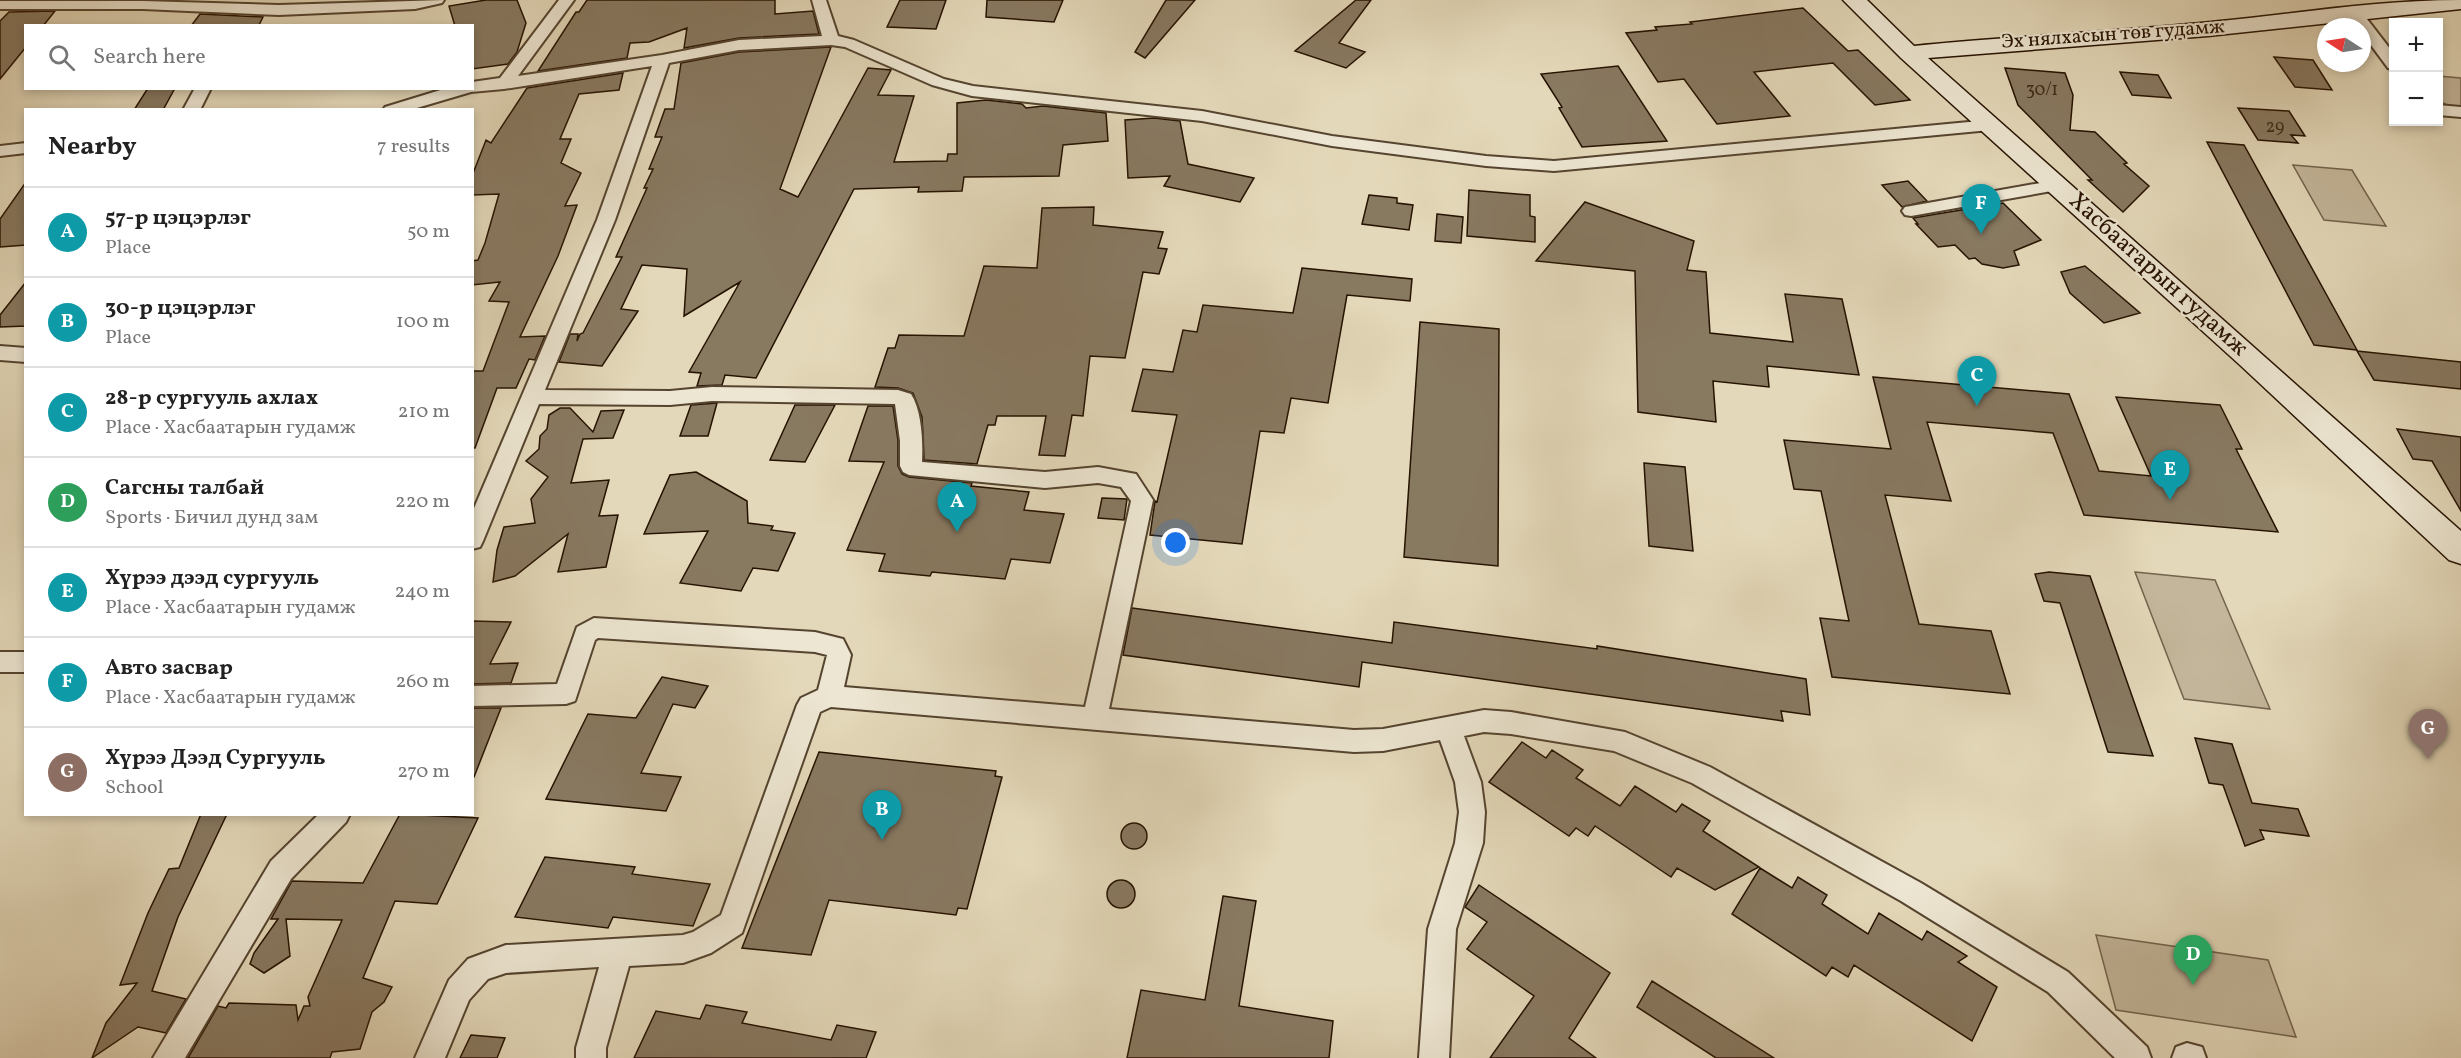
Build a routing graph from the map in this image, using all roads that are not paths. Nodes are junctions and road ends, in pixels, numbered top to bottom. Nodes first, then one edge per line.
1 (567, 0) edge
2 (819, 0) edge
3 (1854, 0) edge
4 (430, 1) edge
5 (2461, 2) edge
6 (0, 5) edge
7 (2355, 13) junction
8 (831, 40) junction
9 (1997, 44) junction
10 (1909, 53) junction
11 (2389, 58) edge
12 (662, 60) junction
13 (504, 84) junction
14 (474, 87) edge
15 (202, 90) edge
16 (461, 90) edge
17 (418, 106) edge
18 (192, 108) edge
19 (2443, 110) edge
20 (2461, 112) edge
21 (1983, 118) junction
22 (24, 148) edge
23 (0, 150) edge
24 (2057, 185) junction
25 (1911, 211) dead end
26 (0, 353) edge
27 (24, 355) edge
28 (533, 397) junction
29 (474, 536) edge
30 (2461, 551) edge
31 (0, 662) edge
32 (24, 662) edge
33 (474, 696) edge
34 (829, 696) junction
35 (1095, 717) junction
36 (1448, 728) junction
37 (335, 816) edge
38 (618, 953) junction
39 (168, 1058) edge
40 (430, 1058) edge
41 (591, 1058) edge
42 (1434, 1058) edge
43 (2136, 1058) edge

1 - 13 street
2 - 8 street
3 - 10 street, Хасбаатарын гудамж
4 - 6 street
5 - 7 street, Эх нялхасын төв гудамж
7 - 9 street, Эх нялхасын төв гудамж
7 - 11 street
8 - 12 street
8 - 21 street
9 - 10 street, Эх нялхасын төв гудамж
9 - 21 street
10 - 21 street, Хасбаатарын гудамж
12 - 13 street
12 - 28 street
13 - 14 street
15 - 18 street
16 - 17 street
19 - 20 street
21 - 24 street, Хасбаатарын гудамж
22 - 23 street
24 - 25 street
24 - 30 street, Хасбаатарын гудамж
26 - 27 street
28 - 29 street
28 - 35 street
31 - 32 street
33 - 34 street
34 - 35 street
34 - 38 street
35 - 36 street
36 - 42 street
36 - 43 street
37 - 39 street
38 - 40 street
38 - 41 street

